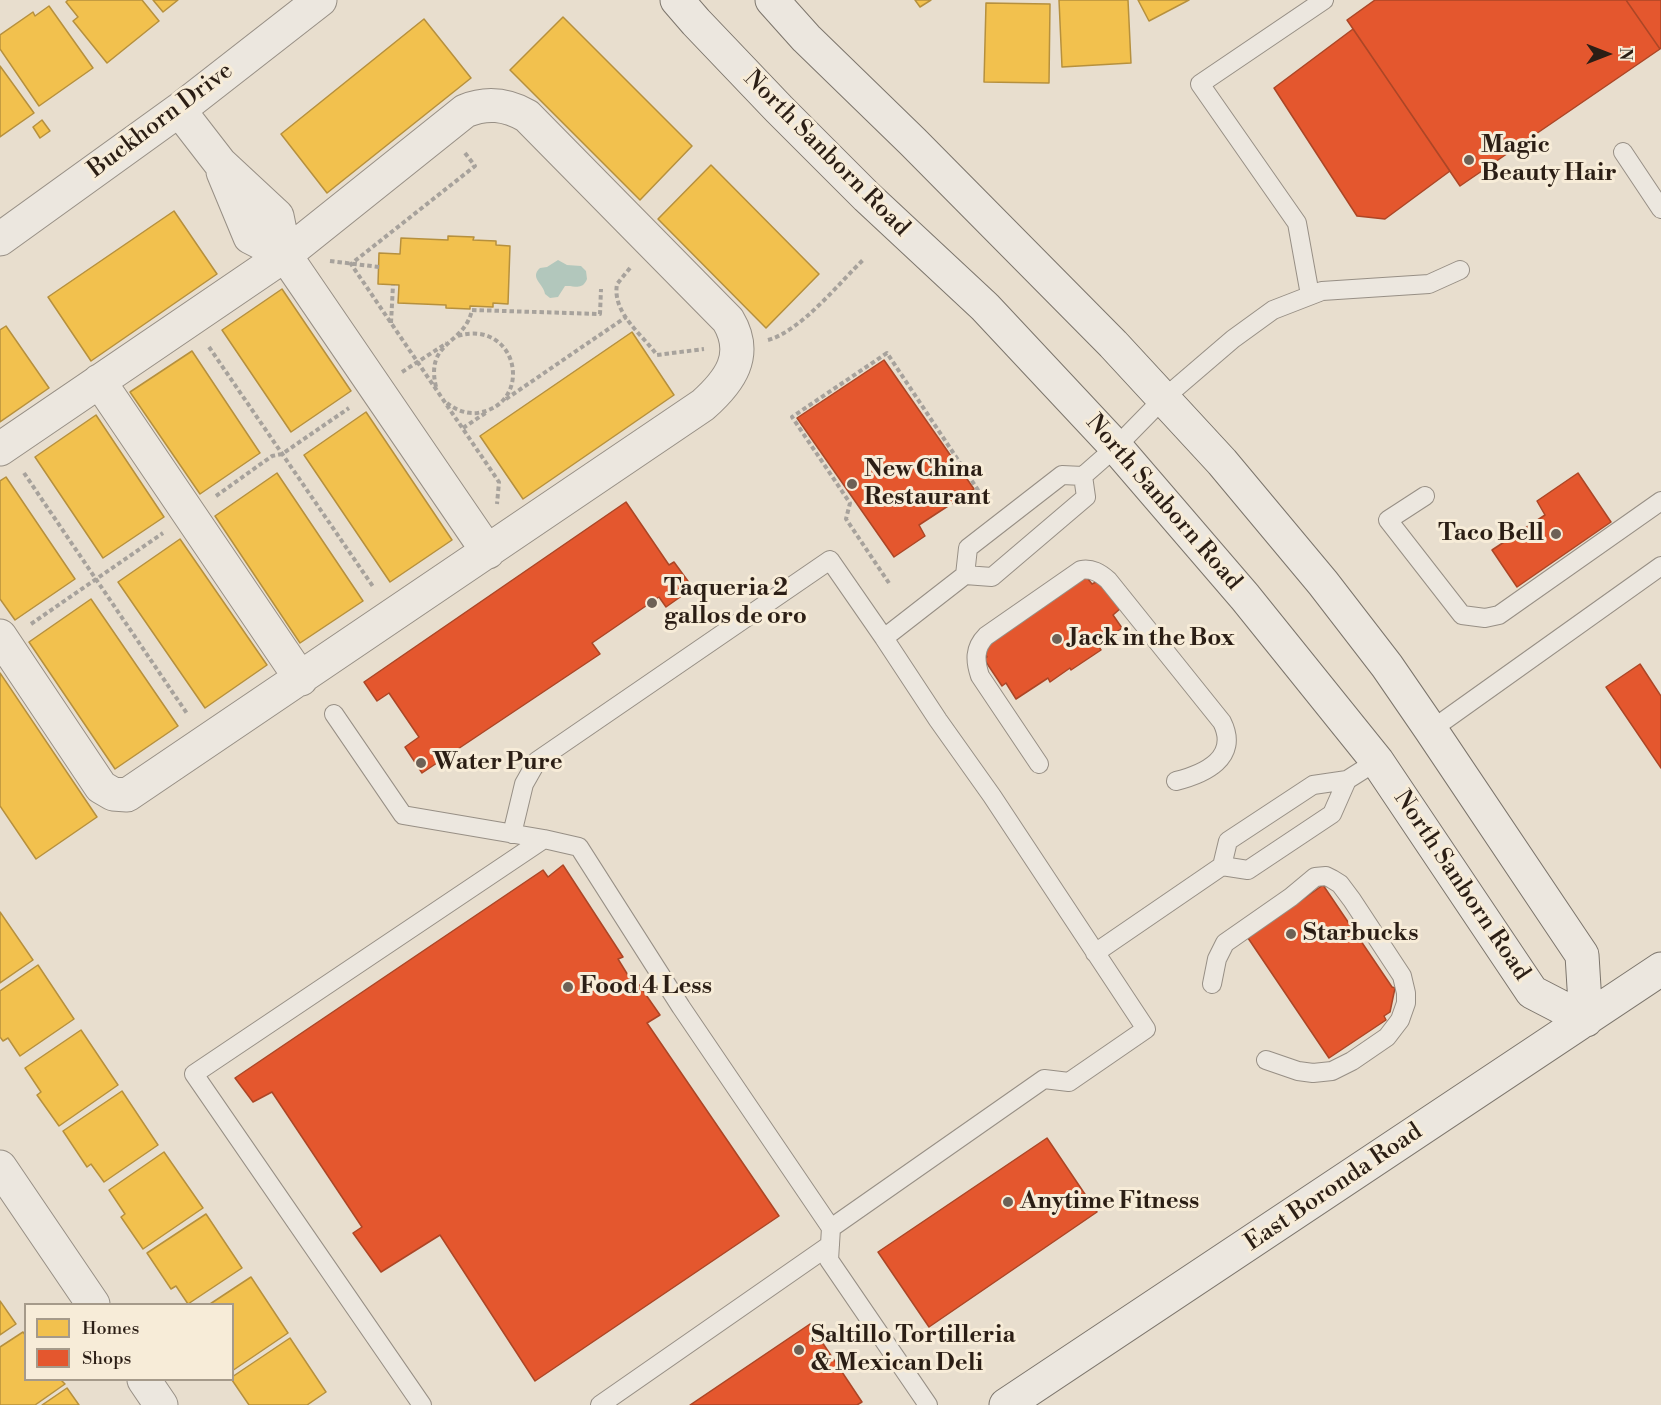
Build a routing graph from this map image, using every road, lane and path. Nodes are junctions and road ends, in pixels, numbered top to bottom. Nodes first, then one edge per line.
1 (320, 0) edge
2 (677, 0) edge
3 (772, 0) edge
4 (1324, 0) edge
5 (179, 110) junction
6 (463, 151) dead end
7 (1623, 152) dead end
8 (1661, 209) edge
9 (0, 239) edge
10 (285, 255) junction
11 (864, 259) dead end
12 (632, 266) dead end
13 (1460, 270) dead end
14 (393, 285) dead end
15 (601, 289) dead end
16 (1310, 295) junction
17 (626, 317) junction
18 (391, 323) junction
19 (457, 336) junction
20 (447, 342) junction
21 (737, 345) junction
22 (208, 346) dead end
23 (417, 362) junction
24 (99, 381) junction
25 (376, 390) junction
26 (441, 397) junction
27 (1163, 399) junction
28 (497, 406) junction
29 (463, 428) junction
30 (1116, 447) junction
31 (0, 449) edge
32 (282, 454) junction
33 (23, 472) dead end
34 (1083, 476) junction
35 (982, 496) dead end
36 (1425, 496) dead end
37 (1661, 501) edge
38 (497, 505) dead end
39 (190, 514) junction
40 (488, 552) junction
41 (1661, 566) edge
42 (965, 575) junction
43 (95, 579) junction
44 (889, 583) dead end
45 (379, 597) dead end
46 (884, 638) junction
47 (2, 639) edge
48 (301, 679) junction
49 (334, 714) dead end
50 (193, 723) dead end
51 (1431, 730) junction
52 (1377, 761) junction
53 (1039, 764) dead end
54 (1347, 780) junction
55 (1176, 781) dead end
56 (512, 834) junction
57 (544, 839) junction
58 (1222, 866) junction
59 (1095, 953) junction
60 (1661, 969) edge
61 (1212, 984) dead end
62 (1586, 1020) junction
63 (1266, 1060) dead end
64 (0, 1167) edge
65 (830, 1237) junction
66 (92, 1303) edge
67 (145, 1381) edge
68 (162, 1405) edge
69 (422, 1405) edge
70 (600, 1405) edge
71 (928, 1405) edge
72 (1006, 1405) edge

1 - 5 main road, Buckhorn Drive
2 - 30 main road, North Sanborn Road
3 - 27 main road
4 - 16 lane
5 - 9 main road, Buckhorn Drive
5 - 10 main road
6 - 18 path
7 - 8 lane
10 - 21 main road
10 - 24 main road
10 - 25 main road
11 - 21 path
12 - 17 path
13 - 16 lane
14 - 18 path
15 - 19 path
16 - 27 lane
17 - 21 path
17 - 28 path
18 - 23 path
19 - 20 path
19 - 28 path
20 - 23 path
20 - 26 path
21 - 40 main road
22 - 32 path
23 - 25 path
23 - 26 path
24 - 31 main road
24 - 39 main road
25 - 32 path
25 - 40 main road
26 - 28 path
26 - 29 path
27 - 30 lane
27 - 51 main road
28 - 29 path
29 - 38 path
30 - 34 lane
30 - 52 main road, North Sanborn Road
32 - 39 path
32 - 45 path
33 - 43 path
34 - 42 lane
34 - 42 lane
35 - 44 path
36 - 37 lane
39 - 43 path
39 - 48 main road
40 - 48 main road
41 - 51 lane
42 - 46 lane
43 - 47 path
43 - 50 path
46 - 56 lane
46 - 59 lane
47 - 48 main road
49 - 56 lane
51 - 62 main road
52 - 54 lane
52 - 62 main road, North Sanborn Road
53 - 55 lane
54 - 58 lane
54 - 58 lane
56 - 57 lane
57 - 65 lane
57 - 69 lane
58 - 59 lane
59 - 65 lane
60 - 62 main road, East Boronda Road
61 - 63 lane
62 - 72 main road, East Boronda Road
64 - 66 main road
65 - 70 lane
65 - 71 lane
67 - 68 main road

